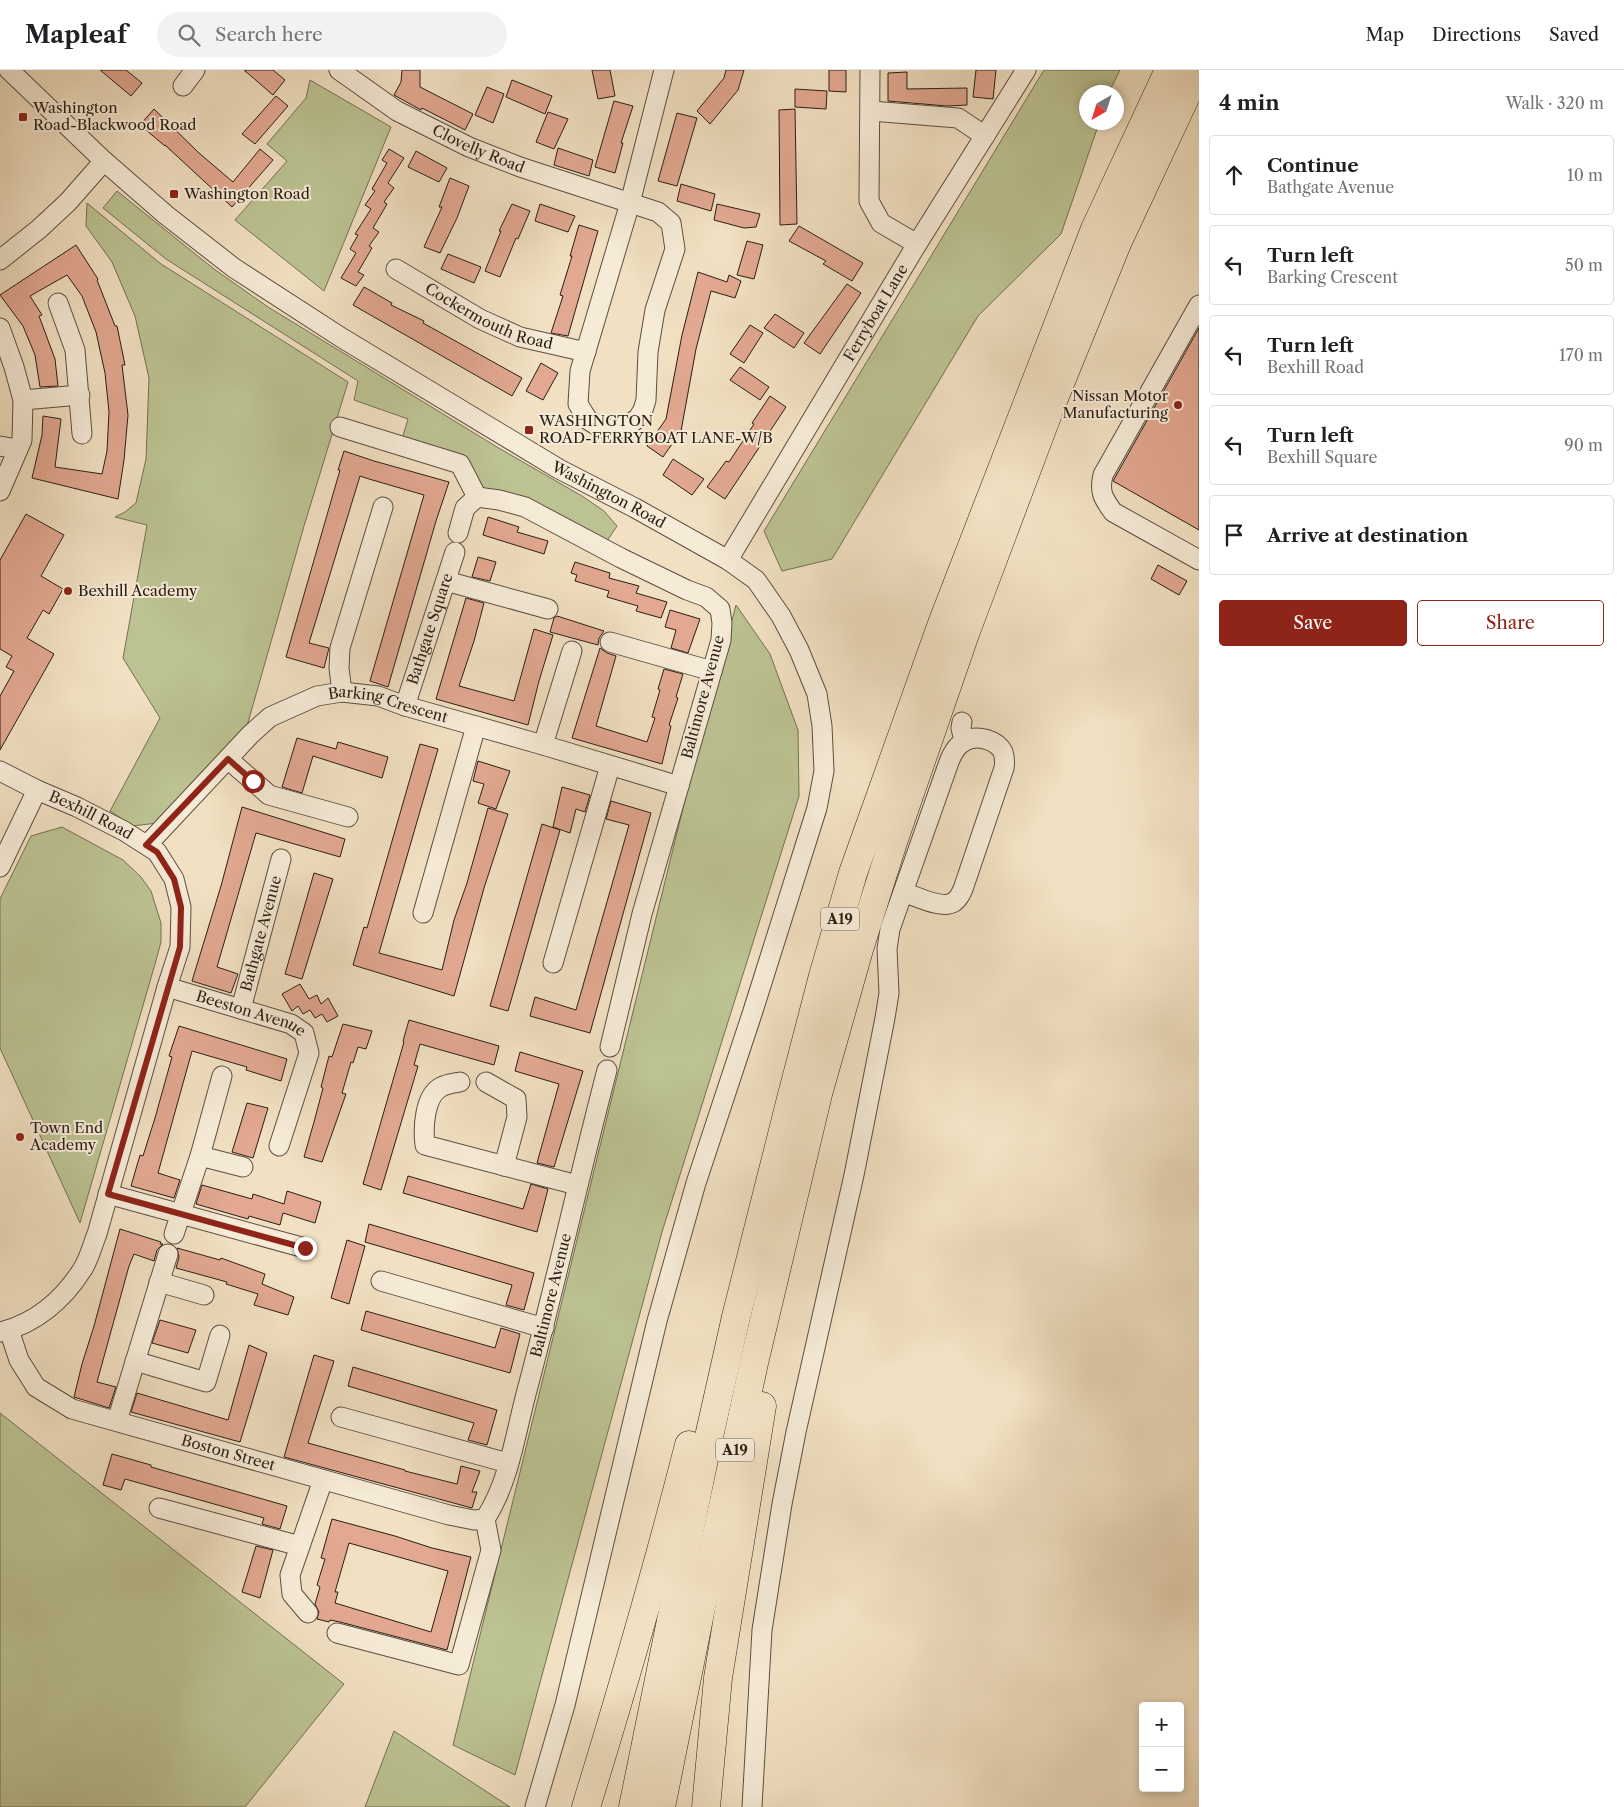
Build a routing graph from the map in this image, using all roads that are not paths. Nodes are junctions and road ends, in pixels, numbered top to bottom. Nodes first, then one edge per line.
1 (9, 70) edge
2 (195, 70) edge
3 (339, 70) edge
4 (664, 70) edge
5 (870, 70) edge
6 (1026, 70) edge
7 (1169, 70) edge
8 (1198, 70) edge
9 (360, 76) edge
10 (182, 86) dead end
11 (871, 111) junction
12 (985, 136) junction
13 (104, 161) junction
14 (630, 203) junction
15 (917, 244) junction
16 (0, 260) edge
17 (396, 269) dead end
18 (58, 302) dead end
19 (1199, 304) edge
20 (0, 328) edge
21 (586, 352) junction
22 (80, 395) junction
23 (23, 400) junction
24 (340, 427) dead end
25 (82, 434) dead end
26 (9, 448) edge
27 (0, 491) edge
28 (477, 498) junction
29 (383, 507) dead end
30 (458, 534) dead end
31 (455, 552) dead end
32 (728, 560) junction
33 (1199, 560) edge
34 (446, 581) junction
35 (548, 609) dead end
36 (610, 642) dead end
37 (572, 651) dead end
38 (712, 671) junction
39 (342, 692) junction
40 (405, 706) junction
41 (476, 726) junction
42 (543, 745) junction
43 (228, 759) junction
44 (610, 766) junction
45 (0, 771) edge
46 (678, 786) junction
47 (38, 790) junction
48 (348, 817) dead end
49 (146, 845) junction
50 (281, 859) dead end
51 (0, 867) edge
52 (903, 892) junction
53 (423, 913) dead end
54 (553, 963) dead end
55 (167, 988) junction
56 (241, 1009) junction
57 (610, 1046) dead end
58 (607, 1070) dead end
59 (222, 1076) dead end
60 (460, 1082) dead end
61 (486, 1082) dead end
62 (818, 1094) junction
63 (279, 1146) dead end
64 (200, 1156) junction
65 (504, 1166) junction
66 (242, 1167) dead end
67 (577, 1185) junction
68 (768, 1188) junction
69 (108, 1194) junction
70 (181, 1214) junction
71 (174, 1234) dead end
72 (305, 1248) dead end
73 (168, 1254) dead end
74 (381, 1281) dead end
75 (159, 1282) junction
76 (204, 1295) dead end
77 (544, 1328) junction
78 (4, 1331) edge
79 (220, 1335) dead end
80 (135, 1361) junction
81 (341, 1417) dead end
82 (117, 1421) junction
83 (508, 1463) junction
84 (323, 1480) junction
85 (159, 1508) dead end
86 (485, 1519) junction
87 (300, 1546) junction
88 (308, 1613) dead end
89 (337, 1633) dead end
90 (535, 1807) edge
91 (586, 1807) edge
92 (633, 1807) edge
93 (661, 1807) edge
94 (706, 1807) edge
95 (752, 1807) edge

1 - 13 street, Washington Road
2 - 10 street
3 - 9 street, Clovelly Road
4 - 14 street
5 - 11 street
6 - 12 street, Ferryboat Lane
7 - 68 highway, A19
8 - 62 highway, A19
9 - 14 street, Clovelly Road
11 - 12 street
11 - 15 street
12 - 15 street, Ferryboat Lane
13 - 16 street
13 - 32 street, Washington Road
14 - 21 street
14 - 21 street
15 - 32 street, Ferryboat Lane
17 - 21 street, Cockermouth Road
18 - 22 street
19 - 33 street
20 - 23 street
22 - 23 street
22 - 25 street
23 - 26 street
24 - 28 street
26 - 27 street
28 - 30 street
28 - 38 street, Baltimore Avenue
29 - 39 street
31 - 34 street, Bathgate Square
32 - 90 street, Washington Road
34 - 35 street
34 - 40 street, Bathgate Square
36 - 38 street
37 - 42 street
38 - 46 street, Baltimore Avenue
39 - 40 street, Barking Crescent
39 - 43 street, Barking Crescent
40 - 41 street, Barking Crescent
41 - 42 street, Barking Crescent
41 - 53 street
42 - 44 street, Barking Crescent
43 - 48 street
43 - 49 street, Barking Crescent
44 - 46 street, Barking Crescent
44 - 54 street
45 - 47 street, Bexhill Road
46 - 57 street, Baltimore Avenue
47 - 49 street, Bexhill Road
47 - 51 street
49 - 55 street, Bexhill Road
50 - 56 street, Bathgate Avenue
52 - 52 street
52 - 95 street
55 - 56 street, Beeston Avenue
55 - 69 street, Bexhill Road
56 - 63 street, Beeston Avenue
58 - 67 street, Baltimore Avenue
59 - 64 street
60 - 65 street
61 - 65 street
62 - 93 highway, A19
62 - 94 highway
64 - 66 street
64 - 70 street
65 - 67 street
67 - 77 street, Baltimore Avenue
68 - 91 highway
68 - 92 highway, A19
69 - 70 street
69 - 78 street, Bexhill Road
70 - 71 street
70 - 72 street
73 - 75 street
74 - 77 street
75 - 76 street
75 - 80 street
77 - 83 street, Baltimore Avenue
78 - 82 street, Boston Street
79 - 80 street
80 - 82 street
81 - 83 street
82 - 84 street, Boston Street
83 - 86 street, Baltimore Avenue
84 - 86 street, Boston Street
84 - 87 street
85 - 87 street
86 - 89 street
87 - 88 street

